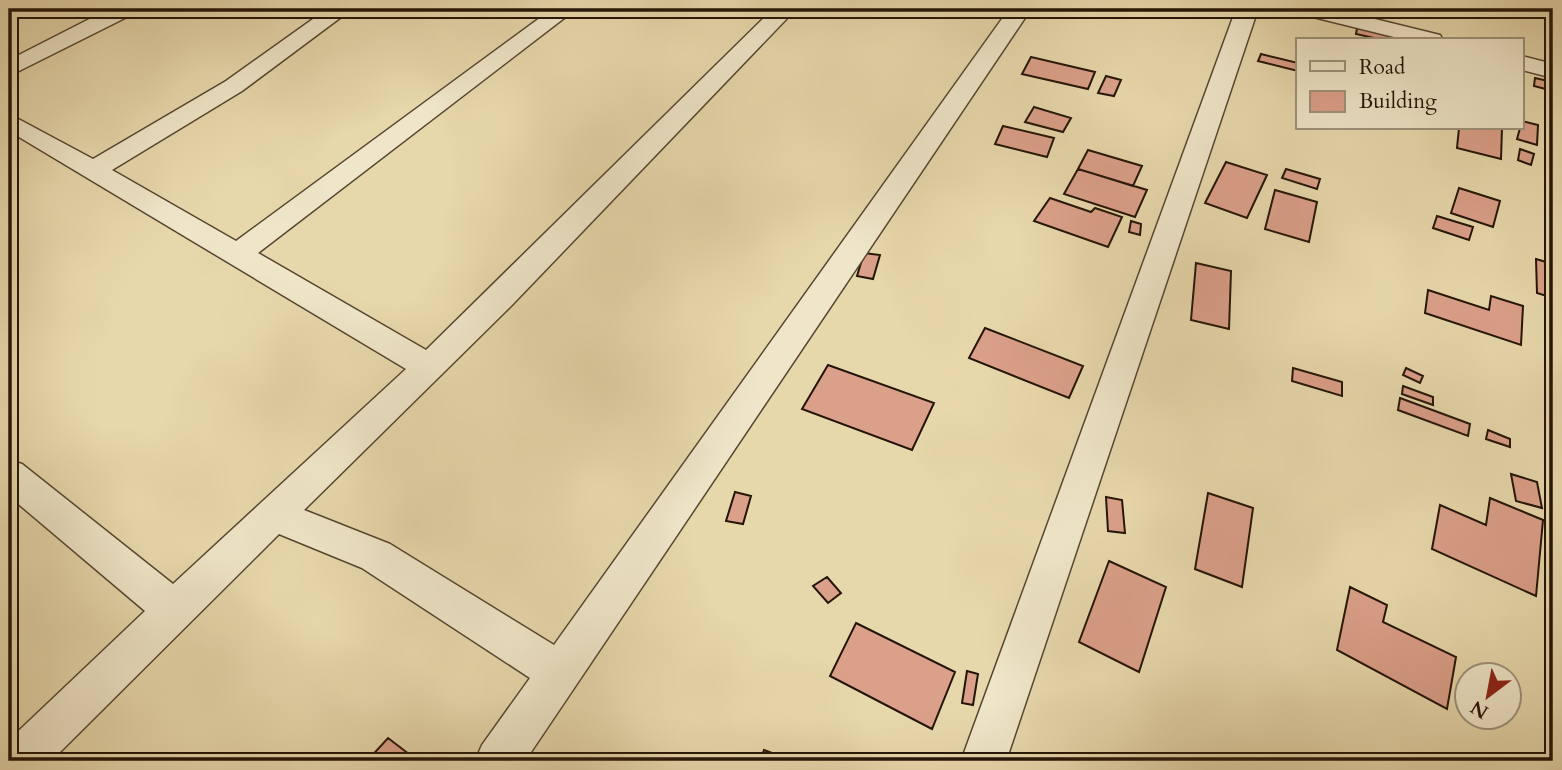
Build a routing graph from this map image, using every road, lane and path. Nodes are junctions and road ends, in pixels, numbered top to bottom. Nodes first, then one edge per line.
1 (125, 9) edge
2 (341, 9) edge
3 (565, 9) edge
4 (785, 9) edge
5 (1020, 9) edge
6 (1247, 9) edge
7 (1309, 9) edge
8 (1424, 38) edge
9 (1524, 64) edge
10 (9, 69) edge
11 (1553, 71) edge
12 (9, 121) edge
13 (93, 170) junction
14 (239, 253) junction
15 (428, 366) junction
16 (9, 475) edge
17 (276, 516) junction
18 (173, 609) junction
19 (560, 673) junction
20 (19, 761) edge
21 (499, 761) edge
22 (983, 761) edge

1 - 10 street
2 - 13 street
3 - 14 street
4 - 15 street
5 - 19 street
6 - 22 street
7 - 8 street
9 - 11 street
12 - 13 street
13 - 14 street
14 - 15 street
15 - 17 street
16 - 18 street
17 - 18 street
17 - 19 street
18 - 20 street
19 - 21 street

